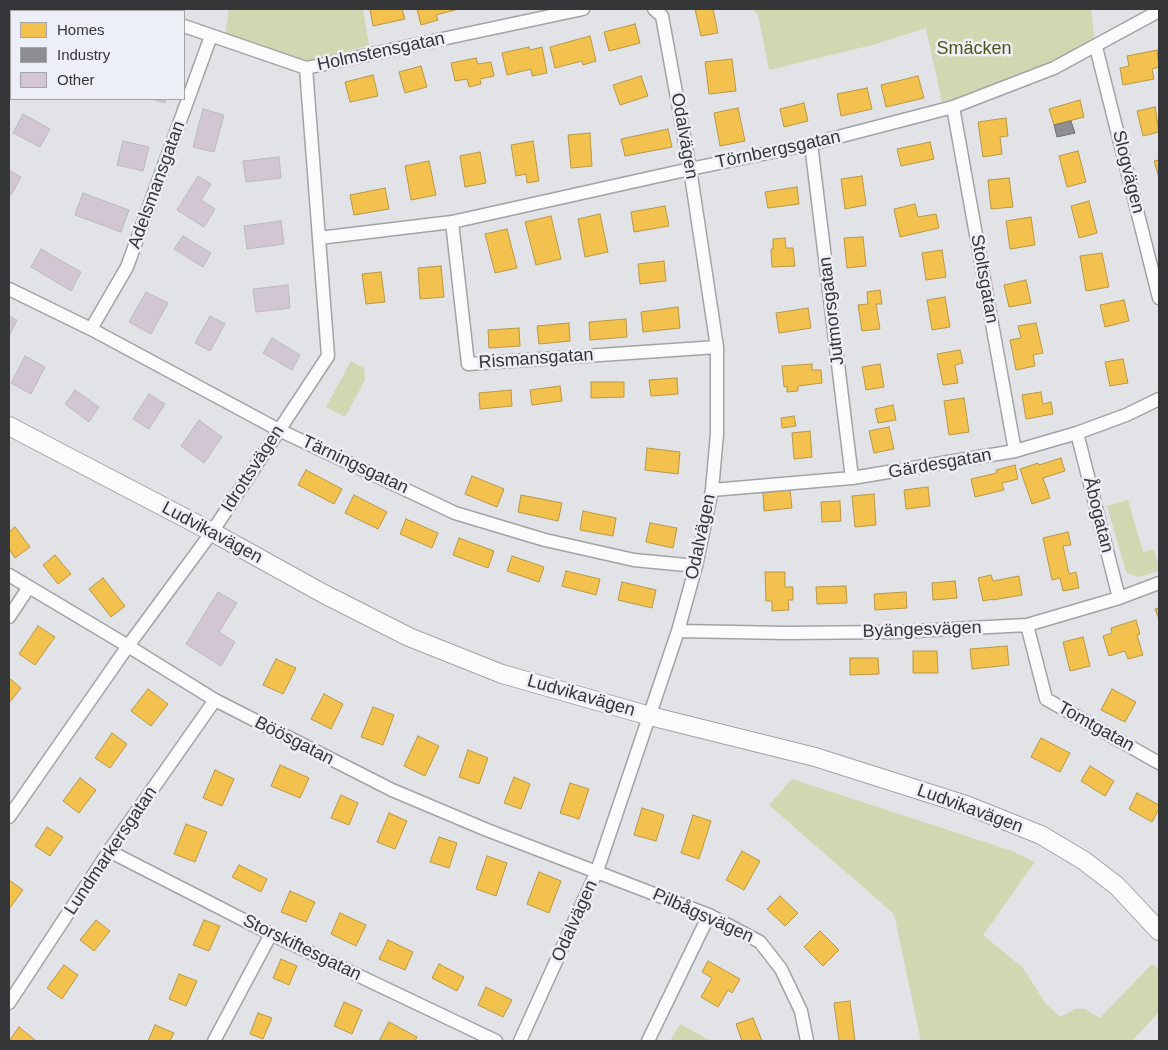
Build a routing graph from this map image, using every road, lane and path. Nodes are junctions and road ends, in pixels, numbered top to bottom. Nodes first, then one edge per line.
1 (583, 9) edge
2 (654, 9) edge
3 (1159, 11) edge
4 (185, 26) edge
5 (211, 36) junction
6 (1096, 46) junction
7 (306, 68) junction
8 (953, 107) junction
9 (811, 144) junction
10 (690, 169) junction
11 (452, 222) junction
12 (319, 238) junction
13 (9, 288) edge
14 (1159, 298) edge
15 (91, 329) junction
16 (717, 347) junction
17 (1159, 400) edge
18 (9, 426) edge
19 (279, 430) junction
20 (1077, 433) junction
21 (1014, 451) junction
22 (852, 478) junction
23 (712, 490) junction
24 (212, 532) junction
25 (696, 566) junction
26 (9, 575) edge
27 (1159, 584) edge
28 (29, 587) junction
29 (1119, 598) junction
30 (9, 617) edge
31 (1027, 625) junction
32 (678, 631) junction
33 (128, 646) junction
34 (215, 700) junction
35 (650, 716) junction
36 (1159, 763) edge
37 (9, 817) edge
38 (109, 851) junction
39 (597, 871) junction
40 (709, 915) junction
41 (1159, 931) edge
42 (271, 934) junction
43 (9, 1003) edge
44 (214, 1041) edge
45 (496, 1041) edge
46 (520, 1041) edge
47 (648, 1041) edge
48 (807, 1041) edge

1 - 7 street, Holmstensgatan
2 - 10 street, Odalvägen
3 - 6 street, Törnbergsgatan
4 - 5 street, Holmstensgatan
5 - 7 street, Holmstensgatan
5 - 15 street, Adelsmansgatan
6 - 8 street, Törnbergsgatan
6 - 14 street, Slogvägen
7 - 12 street, Idrottsvägen
8 - 9 street, Törnbergsgatan
8 - 21 street, Stoltsgatan
9 - 10 street, Törnbergsgatan
9 - 22 street, Jutmorsgatan
10 - 11 street, Törnbergsgatan
10 - 16 street, Odalvägen
11 - 12 street, Törnbergsgatan
11 - 16 street, Rismansgatan
12 - 19 street, Idrottsvägen
13 - 15 street, Tärningsgatan
15 - 19 street, Tärningsgatan
16 - 23 street, Odalvägen
17 - 20 street, Gärdesgatan
18 - 24 street, Ludvikavägen
19 - 24 street, Idrottsvägen
19 - 25 street, Tärningsgatan
20 - 21 street, Gärdesgatan
20 - 29 street, Åbogatan
21 - 22 street, Gärdesgatan
22 - 23 street, Gärdesgatan
23 - 25 street, Odalvägen
24 - 33 street, Idrottsvägen
24 - 35 street, Ludvikavägen
25 - 32 street, Odalvägen
26 - 28 street, Böösgatan
27 - 29 street, Byängesvägen
28 - 30 street
28 - 33 street, Böösgatan
29 - 31 street, Byängesvägen
31 - 32 street, Byängesvägen
31 - 36 street, Tomtgatan
32 - 35 street, Odalvägen
33 - 34 street, Böösgatan
33 - 37 street, Idrottsvägen
34 - 38 street, Lundmarkersgatan
34 - 39 street, Böösgatan
35 - 39 street, Odalvägen
35 - 41 street, Ludvikavägen
38 - 42 street, Storskiftesgatan
38 - 43 street, Lundmarkersgatan
39 - 40 street, Pilbågsvägen
39 - 46 street, Odalvägen
40 - 47 street
40 - 48 street, Pilbågsvägen
42 - 44 street
42 - 45 street, Storskiftesgatan

